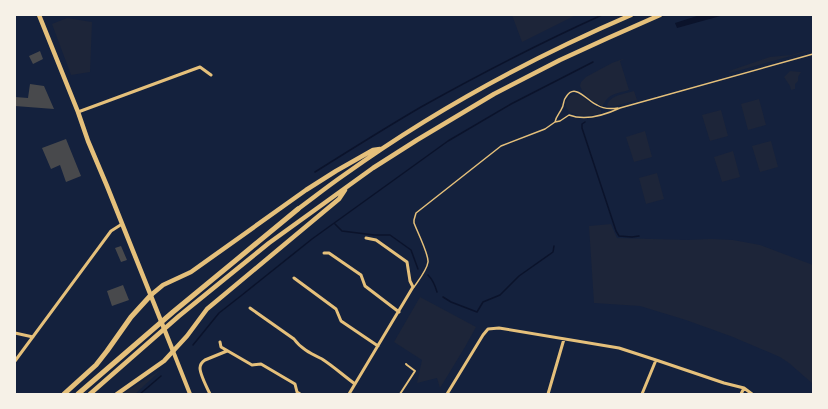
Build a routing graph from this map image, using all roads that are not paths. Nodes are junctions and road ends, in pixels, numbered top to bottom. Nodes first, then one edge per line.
1 (39, 15) edge
2 (631, 15) edge
3 (660, 15) edge
4 (813, 54) edge
5 (211, 74) dead end
6 (620, 108) junction
7 (78, 112) junction
8 (555, 122) junction
9 (384, 148) junction
10 (347, 186) junction
11 (298, 209) joint
12 (122, 224) junction
13 (366, 238) dead end
14 (324, 253) dead end
15 (294, 278) dead end
16 (414, 287) junction
17 (151, 295) junction
18 (250, 308) dead end
19 (399, 312) junction
20 (15, 333) edge
21 (33, 337) junction
22 (564, 339) junction
23 (220, 342) dead end
24 (378, 346) junction
25 (173, 350) junction
26 (227, 351) junction
27 (656, 360) junction
28 (15, 361) edge
29 (406, 364) dead end
30 (355, 384) junction
31 (744, 388) junction
32 (64, 394) edge
33 (78, 394) edge
34 (90, 394) edge
35 (117, 394) edge
36 (190, 394) edge
37 (210, 394) edge
38 (300, 394) edge
39 (349, 394) edge
40 (400, 394) edge
41 (447, 394) edge
42 (548, 394) edge
43 (642, 394) edge
44 (741, 394) edge
45 (752, 394) edge

1 - 7 main road
2 - 9 main road
3 - 10 main road
4 - 6 lane
5 - 7 street
6 - 8 lane
6 - 8 lane
7 - 12 main road
8 - 16 lane
9 - 11 main road
9 - 17 main road
10 - 25 main road
10 - 34 main road
11 - 33 highway
12 - 17 main road
12 - 21 street
13 - 16 street
14 - 19 street
15 - 24 street
16 - 19 street
17 - 25 main road
17 - 32 highway
18 - 30 street
19 - 24 street
20 - 21 street
21 - 28 street
22 - 27 street
22 - 41 street
22 - 42 street
23 - 26 street
24 - 30 street
25 - 35 main road
25 - 36 main road
26 - 37 street
26 - 38 street
27 - 31 street
27 - 43 street
29 - 40 street
30 - 39 street
31 - 44 street
31 - 45 street

